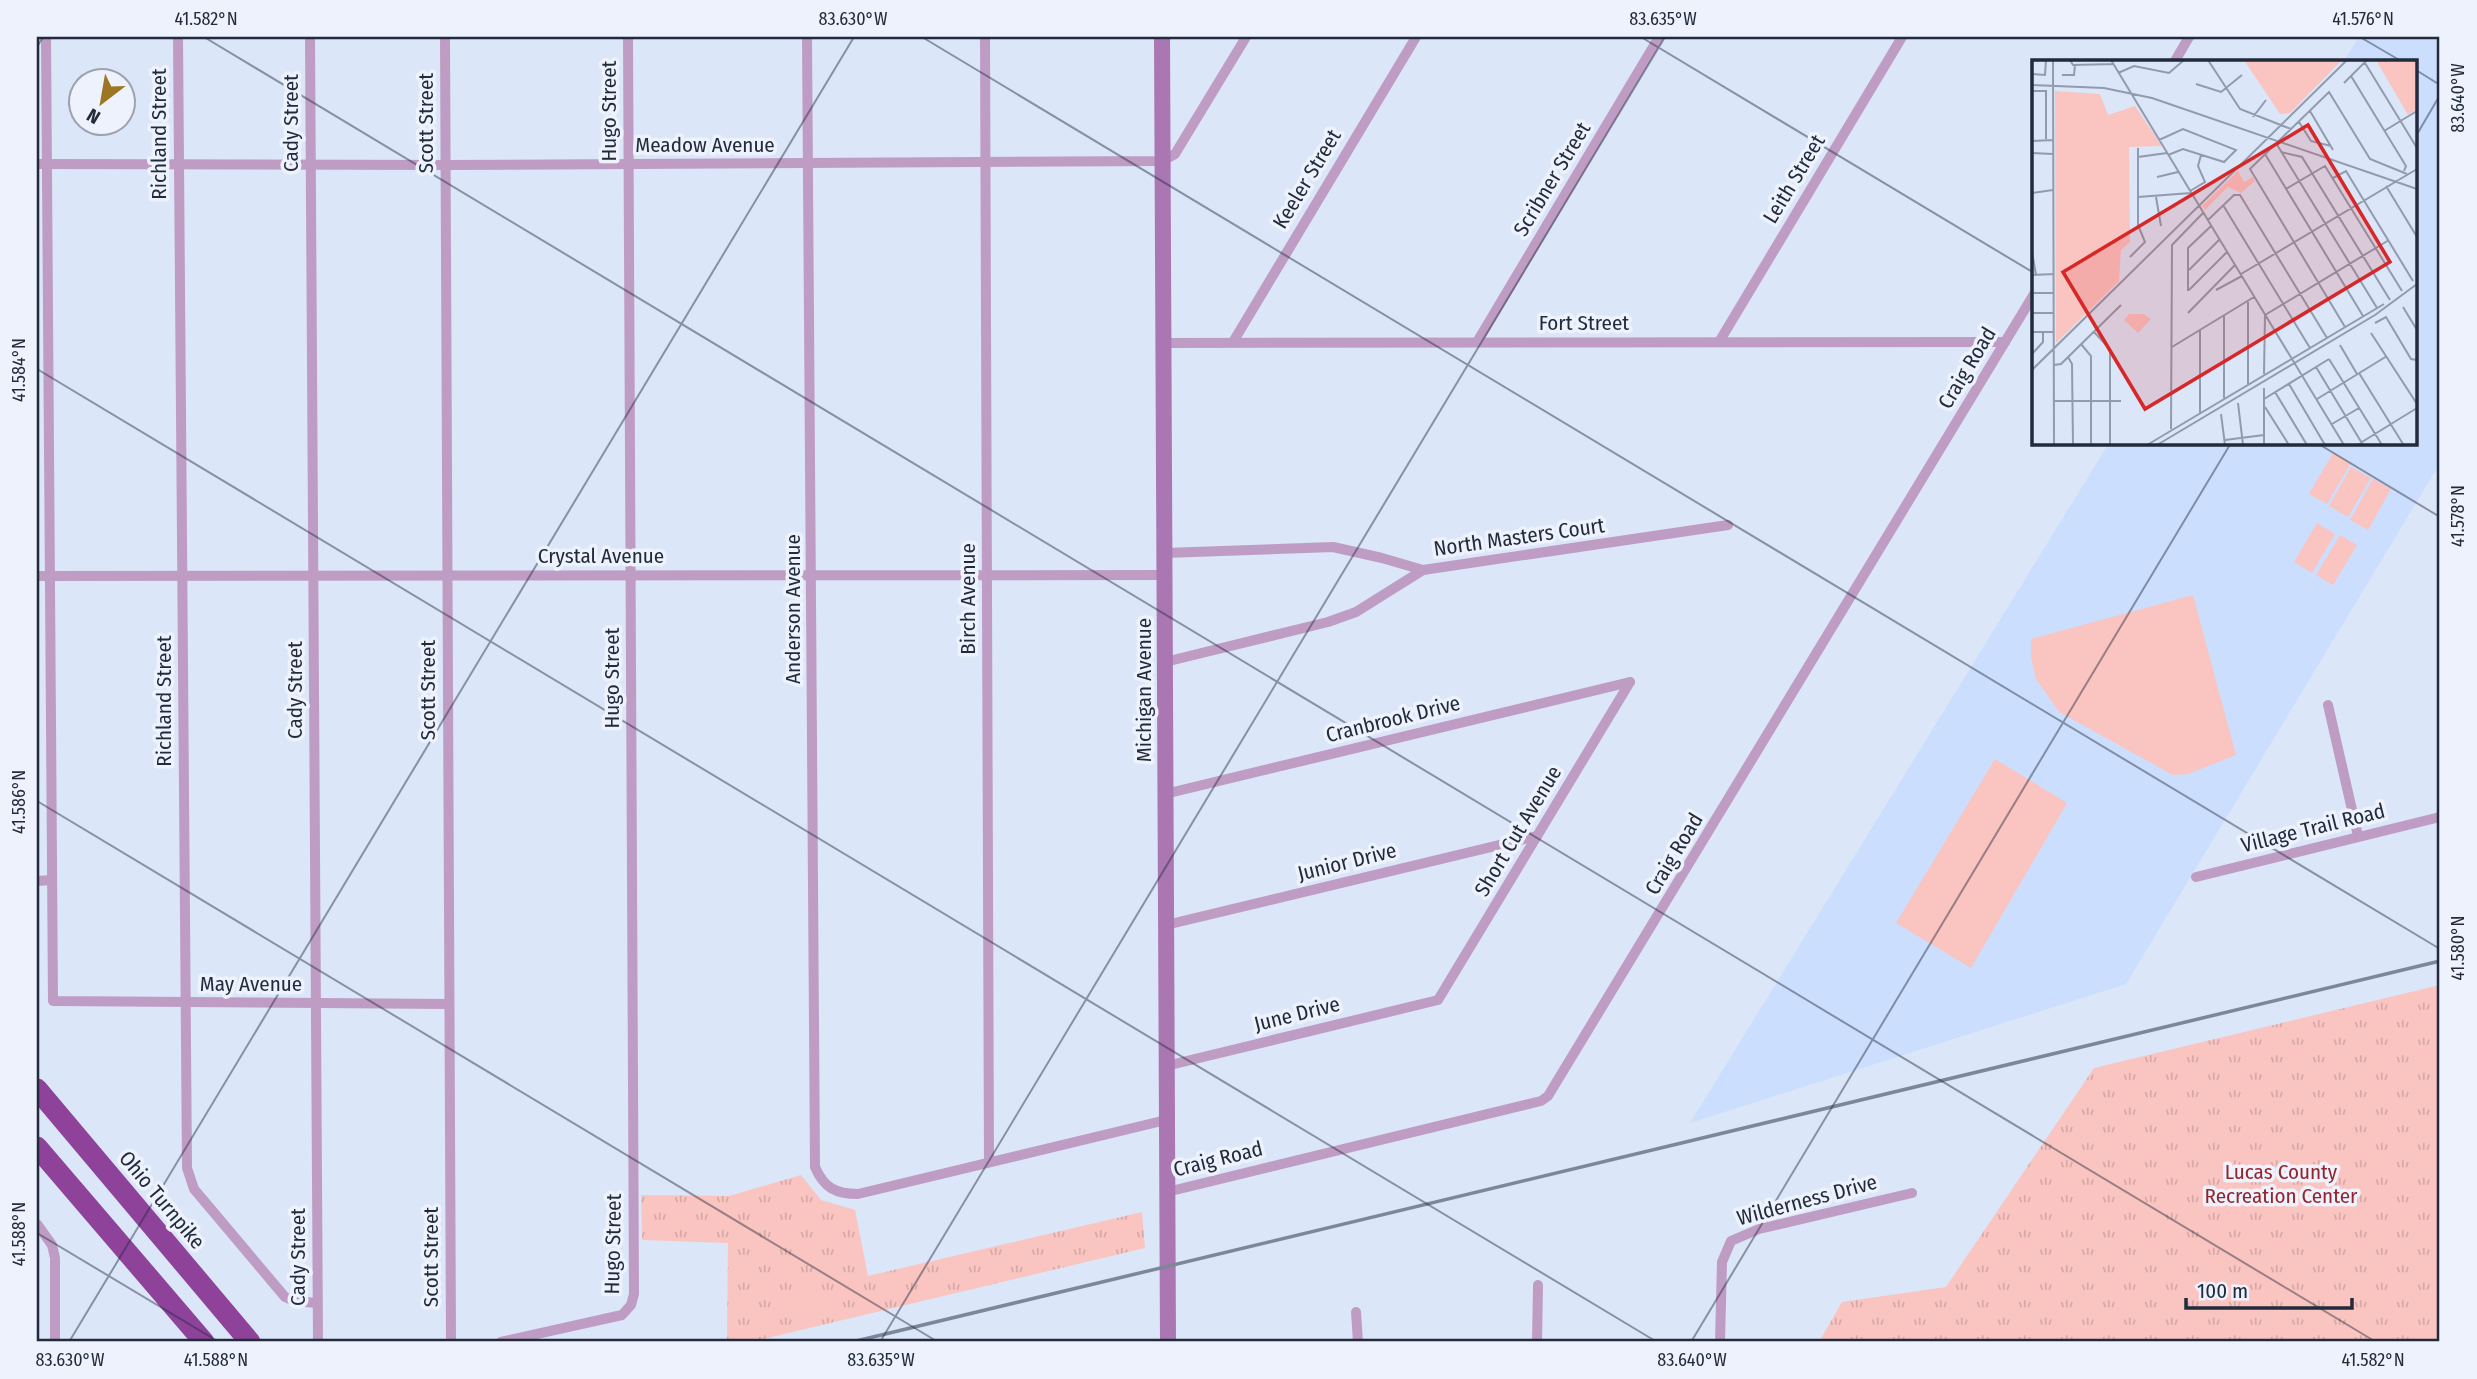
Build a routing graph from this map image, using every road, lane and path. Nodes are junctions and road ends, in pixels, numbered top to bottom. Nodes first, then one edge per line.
1 (46, 37) edge
2 (178, 37) edge
3 (310, 37) edge
4 (445, 37) edge
5 (628, 37) edge
6 (807, 37) edge
7 (985, 37) edge
8 (1162, 37) edge
9 (1246, 37) edge
10 (1416, 37) edge
11 (1659, 37) edge
12 (1902, 37) edge
13 (2189, 37) edge
14 (2176, 60) edge
15 (1163, 161) junction
16 (42, 163) edge
17 (986, 163) junction
18 (629, 164) junction
19 (807, 164) junction
20 (179, 165) junction
21 (310, 165) junction
22 (446, 165) junction
23 (2032, 297) edge
24 (1233, 342) junction
25 (1477, 342) junction
26 (1719, 342) junction
27 (2005, 342) junction
28 (1164, 343) junction
29 (1728, 525) dead end
30 (1165, 552) junction
31 (1423, 570) junction
32 (630, 575) junction
33 (812, 575) junction
34 (987, 575) junction
35 (1165, 575) junction
36 (37, 576) edge
37 (50, 576) junction
38 (182, 576) junction
39 (313, 576) junction
40 (447, 576) junction
41 (1165, 662) junction
42 (1630, 682) joint
43 (2328, 705) dead end
44 (1165, 794) junction
45 (2440, 817) edge
46 (1537, 836) junction
47 (2358, 836) junction
48 (2196, 877) dead end
49 (52, 880) junction
50 (37, 881) edge
51 (1166, 925) junction
52 (1438, 1000) joint
53 (185, 1003) junction
54 (316, 1003) junction
55 (449, 1004) junction
56 (1166, 1066) junction
57 (37, 1089) edge
58 (1166, 1121) junction
59 (37, 1147) edge
60 (989, 1162) junction
61 (1167, 1192) junction
62 (1912, 1193) dead end
63 (37, 1224) edge
64 (1538, 1285) dead end
65 (317, 1303) junction
66 (1356, 1312) dead end
67 (55, 1342) edge
68 (204, 1342) edge
69 (250, 1342) edge
70 (318, 1342) edge
71 (451, 1342) edge
72 (501, 1342) edge
73 (1168, 1342) edge
74 (1358, 1342) edge
75 (1536, 1342) edge
76 (1720, 1342) edge

1 - 16 street
2 - 20 street, Richland Street
3 - 21 street, Cady Street
4 - 22 street, Scott Street
5 - 18 street, Hugo Street
6 - 19 street, Anderson Avenue
7 - 17 street, Birch Avenue
8 - 15 street, Michigan Avenue
9 - 15 street
10 - 24 street, Keeler Street
11 - 25 street, Scribner Street
12 - 26 street, Leith Street
13 - 14 street
15 - 17 street, Meadow Avenue
15 - 28 street, Michigan Avenue
16 - 20 street, Meadow Avenue
16 - 37 street
17 - 19 street, Meadow Avenue
17 - 34 street, Birch Avenue
18 - 19 street, Meadow Avenue
18 - 22 street, Meadow Avenue
18 - 32 street, Hugo Street
19 - 33 street, Anderson Avenue
20 - 21 street, Meadow Avenue
20 - 38 street, Richland Street
21 - 22 street, Meadow Avenue
21 - 39 street, Cady Street
22 - 40 street, Scott Street
23 - 27 street, Craig Road
24 - 25 street, Fort Street
24 - 28 street, Fort Street
25 - 26 street, Fort Street
26 - 27 street, Fort Street
27 - 61 street, Craig Road
28 - 30 street, Michigan Avenue
29 - 31 street, North Masters Court
30 - 31 street
30 - 35 street, Michigan Avenue
31 - 41 street, North Masters Court
32 - 33 street, Crystal Avenue
32 - 40 street, Crystal Avenue
32 - 72 street, Hugo Street
33 - 34 street, Crystal Avenue
33 - 60 street, Anderson Avenue
34 - 35 street, Crystal Avenue
34 - 60 street, Birch Avenue
35 - 41 street, Michigan Avenue
36 - 37 street, Crystal Avenue
37 - 38 street, Crystal Avenue
37 - 49 street
38 - 39 street, Crystal Avenue
38 - 53 street, Richland Street
39 - 40 street, Crystal Avenue
39 - 54 street, Cady Street
40 - 55 street, Scott Street
41 - 44 street, Michigan Avenue
42 - 44 street, Cranbrook Drive
42 - 46 street, Short Cut Avenue
43 - 47 street
44 - 51 street, Michigan Avenue
45 - 47 street, Village Trail Road
46 - 51 street, Junior Drive
46 - 52 street, Short Cut Avenue
47 - 48 street, Village Trail Road
49 - 50 street
49 - 53 street, May Avenue
51 - 56 street, Michigan Avenue
52 - 56 street, June Drive
53 - 54 street, May Avenue
53 - 65 street, Richland Street
54 - 55 street, May Avenue
54 - 65 street, Cady Street
55 - 71 street, Scott Street
56 - 58 street, Michigan Avenue
57 - 69 highway, Ohio Turnpike
58 - 60 street
58 - 61 street, Michigan Avenue
59 - 68 highway
61 - 73 street, Michigan Avenue
62 - 76 street, Wilderness Drive
63 - 67 street
64 - 75 street
65 - 70 street, Cady Street
66 - 74 street

